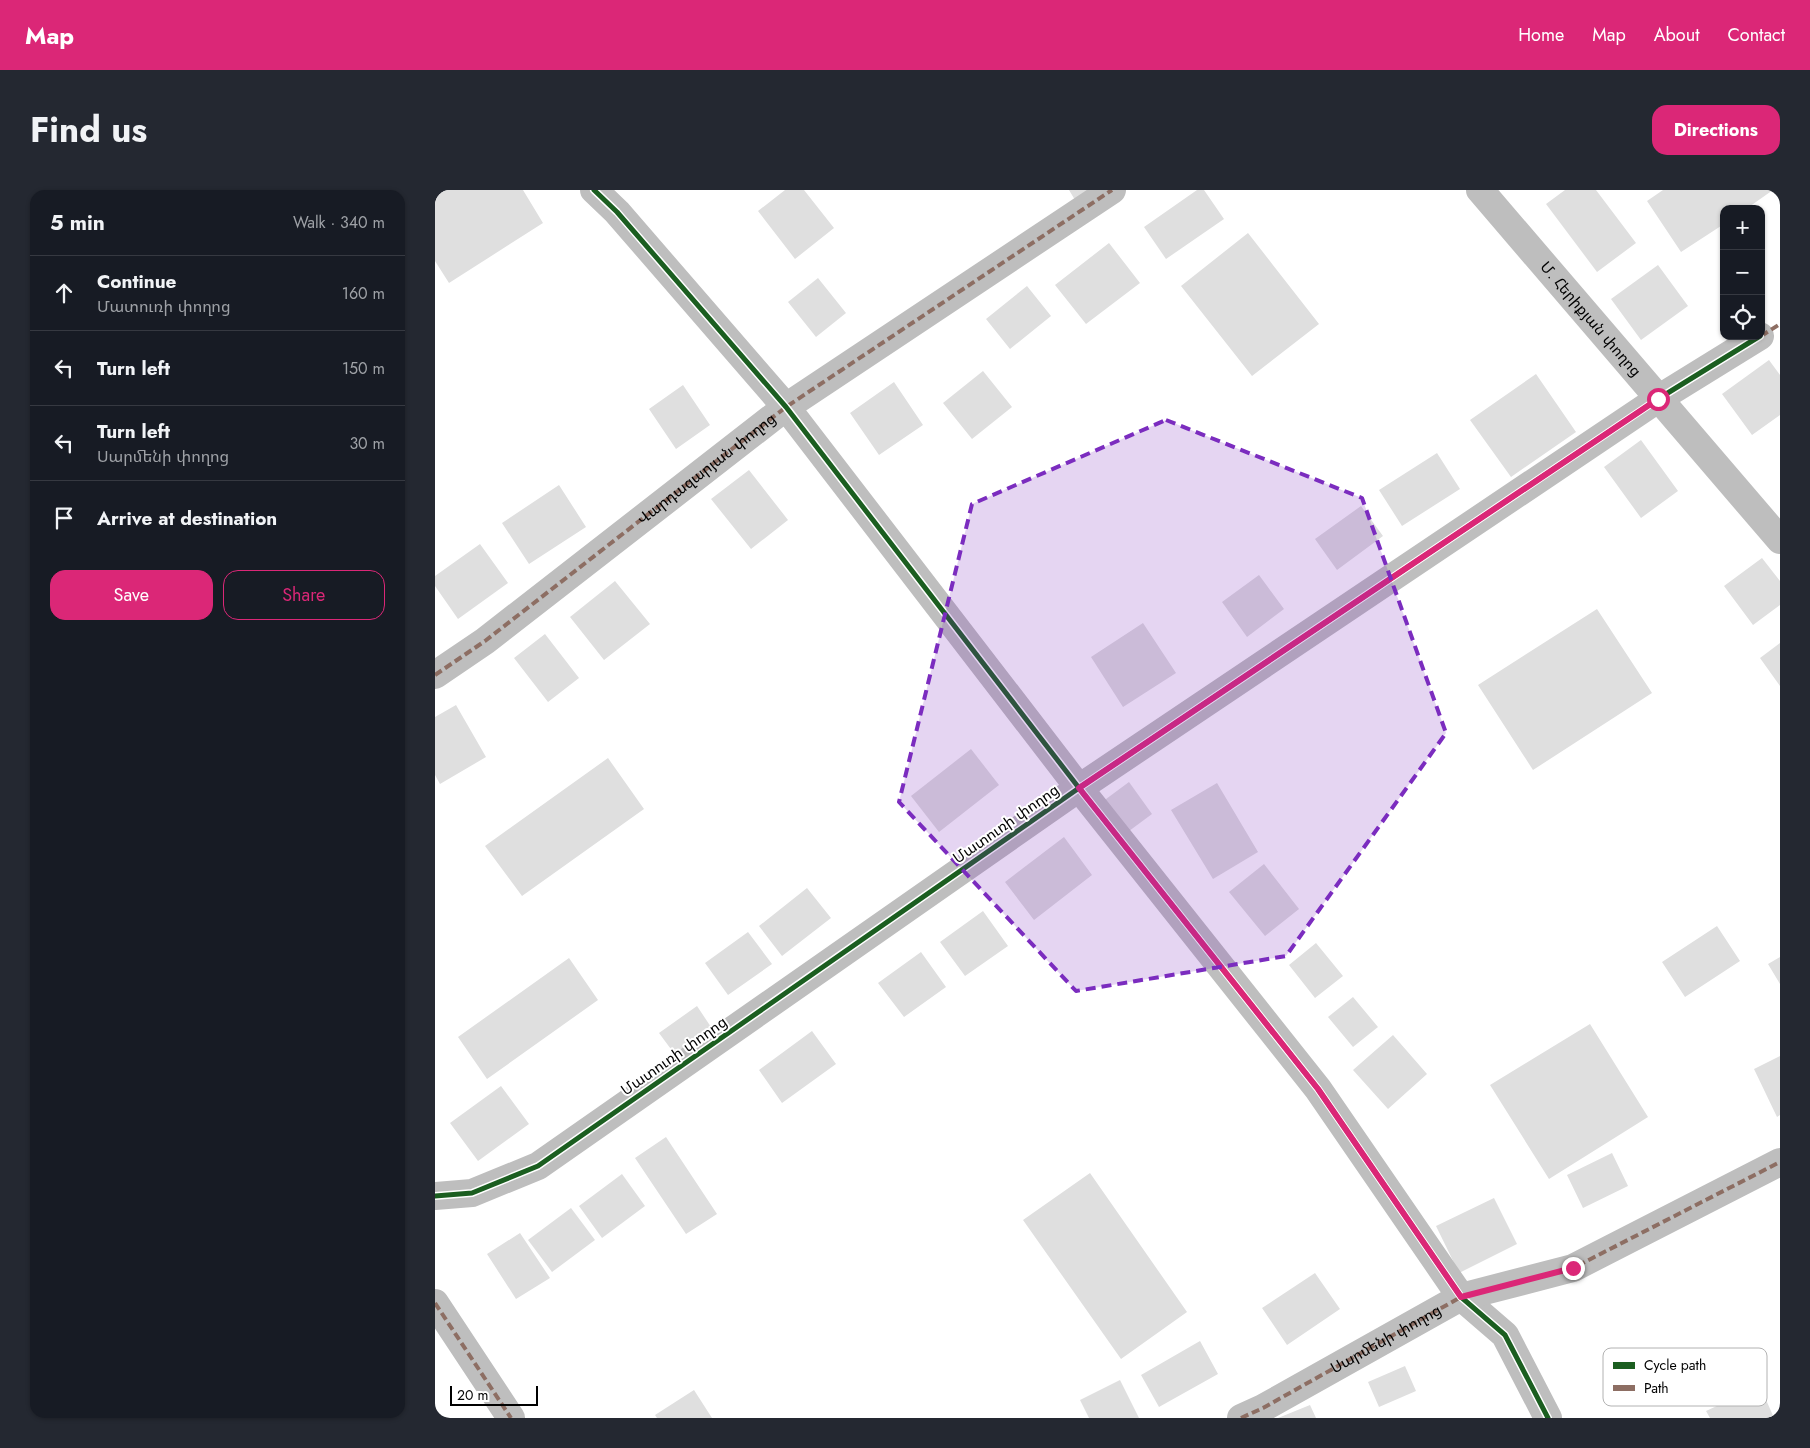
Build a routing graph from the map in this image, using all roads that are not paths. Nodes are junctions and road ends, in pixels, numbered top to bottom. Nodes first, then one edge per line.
1 (594, 190) edge
2 (1112, 190) edge
3 (1480, 190) edge
4 (1780, 324) edge
5 (1765, 333) edge
6 (1754, 340) edge
7 (1658, 399) junction
8 (786, 407) junction
9 (1780, 540) edge
10 (435, 675) edge
11 (1079, 788) junction
12 (1780, 1162) edge
13 (435, 1196) edge
14 (1461, 1297) junction
15 (435, 1303) edge
16 (511, 1418) edge
17 (1241, 1418) edge
18 (1548, 1418) edge

1 - 8 street
2 - 8 street, Վարդազարյան փողոց
3 - 7 street, Մ. Հերիքյան փողոց
4 - 5 street, Մատուռի փողոց
6 - 7 street, Մատուռի փողոց
7 - 9 street, Մ. Հերիքյան փողոց
7 - 11 street, Մատուռի փողոց
8 - 10 street, Վարդազարյան փողոց
8 - 11 street
11 - 13 street, Մատուռի փողոց
11 - 14 street
12 - 14 street, Սարմենի փողոց
14 - 17 street, Սարմենի փողոց
14 - 18 street
15 - 16 street

